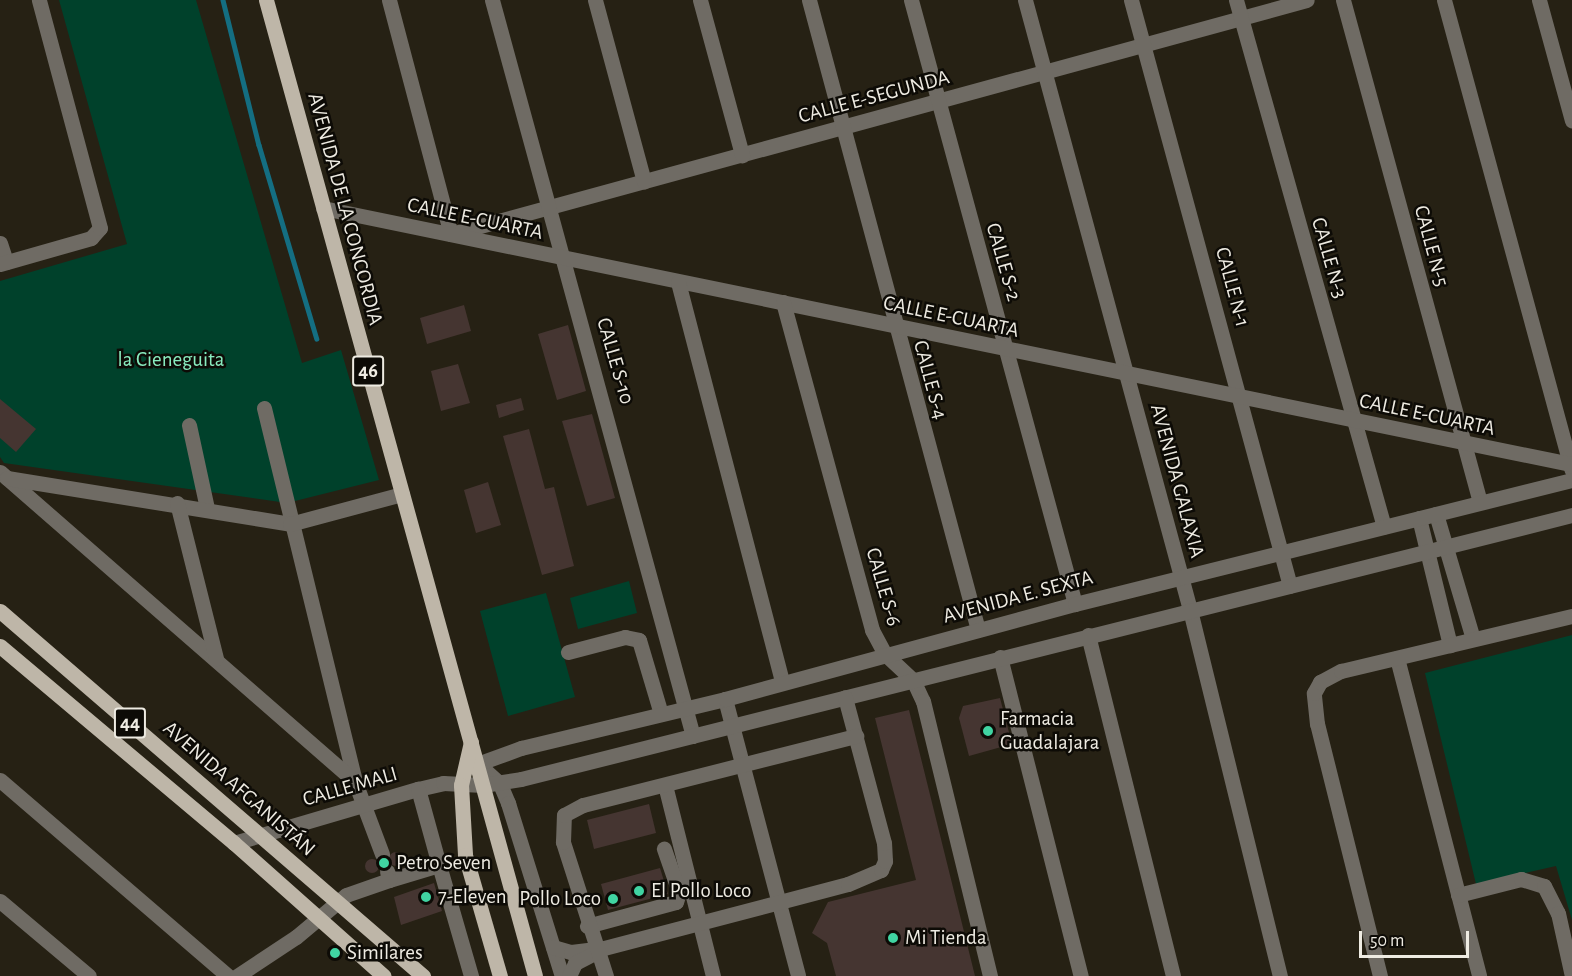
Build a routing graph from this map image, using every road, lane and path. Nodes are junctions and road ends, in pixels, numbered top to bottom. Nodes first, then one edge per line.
1 (39, 0) edge
2 (266, 0) edge
3 (389, 0) edge
4 (492, 0) edge
5 (595, 0) edge
6 (700, 0) edge
7 (808, 0) edge
8 (911, 0) edge
9 (1025, 0) edge
10 (1131, 0) edge
11 (1236, 0) edge
12 (1307, 0) edge
13 (1343, 0) edge
14 (1444, 0) edge
15 (1539, 0) edge
16 (1241, 19) junction
17 (1144, 46) junction
18 (1045, 73) junction
19 (939, 102) junction
20 (1572, 121) edge
21 (844, 127) junction
22 (742, 155) junction
23 (644, 181) junction
24 (323, 208) junction
25 (548, 208) junction
26 (451, 234) junction
27 (0, 243) edge
28 (563, 259) junction
29 (3, 263) edge
30 (678, 282) junction
31 (783, 302) junction
32 (894, 326) junction
33 (1006, 351) junction
34 (1126, 374) junction
35 (1240, 398) junction
36 (264, 408) dead end
37 (1353, 421) junction
38 (189, 425) dead end
39 (1462, 444) junction
40 (1571, 467) edge
41 (3, 475) edge
42 (1572, 480) edge
43 (402, 494) junction
44 (177, 502) junction
45 (1480, 502) junction
46 (207, 508) junction
47 (1436, 514) junction
48 (1572, 515) edge
49 (1419, 518) junction
50 (290, 524) junction
51 (1384, 527) junction
52 (1446, 546) junction
53 (1427, 550) junction
54 (1282, 552) junction
55 (1181, 577) junction
56 (1290, 586) junction
57 (1075, 604) junction
58 (1190, 610) junction
59 (0, 611) edge
60 (1572, 616) edge
61 (978, 630) junction
62 (1088, 635) junction
63 (1473, 639) junction
64 (1450, 645) junction
65 (0, 646) edge
66 (568, 651) dead end
67 (885, 654) junction
68 (1000, 657) junction
69 (216, 658) junction
70 (1397, 658) junction
71 (913, 680) junction
72 (782, 682) junction
73 (845, 697) junction
74 (725, 699) junction
75 (687, 708) junction
76 (661, 714) junction
77 (732, 726) junction
78 (693, 736) junction
79 (856, 736) junction
80 (470, 766) junction
81 (742, 766) junction
82 (0, 780) edge
83 (355, 782) junction
84 (443, 783) junction
85 (500, 784) junction
86 (461, 785) junction
87 (483, 785) junction
88 (665, 785) junction
89 (418, 789) junction
90 (362, 805) junction
91 (261, 835) junction
92 (234, 843) junction
93 (664, 849) dead end
94 (382, 854) dead end
95 (439, 865) junction
96 (1458, 895) junction
97 (0, 901) edge
98 (336, 902) junction
99 (778, 902) junction
100 (319, 919) junction
101 (701, 923) junction
102 (587, 926) junction
103 (553, 947) junction
104 (598, 950) junction
105 (89, 976) edge
106 (228, 976) edge
107 (237, 976) edge
108 (384, 976) edge
109 (423, 976) edge
110 (471, 976) edge
111 (500, 976) edge
112 (535, 976) edge
113 (562, 976) edge
114 (569, 976) edge
115 (606, 976) edge
116 (713, 976) edge
117 (798, 976) edge
118 (990, 976) edge
119 (1081, 976) edge
120 (1173, 976) edge
121 (1280, 976) edge
122 (1380, 976) edge
123 (1479, 976) edge
124 (1572, 976) edge

1 - 29 street
2 - 24 main road, AVENIDA DE LA CONCORDIA / 46
3 - 26 street
4 - 25 street, CALLE S-10
5 - 23 street
6 - 22 street
7 - 21 street, CALLE S-4
8 - 19 street, CALLE S-2
9 - 18 street, AVENIDA GALAXIA
10 - 17 street, CALLE N-1
11 - 16 street, CALLE N-3
12 - 16 street, CALLE E-SEGUNDA
13 - 39 street, CALLE N-5
14 - 40 street
15 - 20 street
16 - 17 street, CALLE E-SEGUNDA
16 - 37 street, CALLE N-3
17 - 18 street, CALLE E-SEGUNDA
17 - 35 street, CALLE N-1
18 - 19 street, CALLE E-SEGUNDA
18 - 34 street, AVENIDA GALAXIA
19 - 21 street, CALLE E-SEGUNDA
19 - 33 street, CALLE S-2
21 - 22 street, CALLE E-SEGUNDA
21 - 32 street, CALLE S-4
22 - 23 street, CALLE E-SEGUNDA
23 - 25 street, CALLE E-SEGUNDA
24 - 26 street, CALLE E-CUARTA
24 - 43 main road, AVENIDA DE LA CONCORDIA / 46
25 - 26 street, CALLE E-SEGUNDA
25 - 28 street, CALLE S-10
26 - 28 street, CALLE E-CUARTA
27 - 29 street
28 - 30 street, CALLE E-CUARTA
28 - 75 street, CALLE S-10
30 - 31 street, CALLE E-CUARTA
30 - 72 street
31 - 32 street, CALLE E-CUARTA
31 - 67 street, CALLE S-6
32 - 33 street, CALLE E-CUARTA
32 - 61 street, CALLE S-4
33 - 34 street, CALLE E-CUARTA
33 - 57 street, CALLE S-2
34 - 35 street, CALLE E-CUARTA
34 - 55 street, AVENIDA GALAXIA
35 - 37 street, CALLE E-CUARTA
35 - 54 street, CALLE N-1
36 - 50 street
37 - 39 street, CALLE E-CUARTA
37 - 51 street, CALLE N-3
38 - 46 street
39 - 40 street, CALLE E-CUARTA
39 - 45 street, CALLE N-5
41 - 44 street
41 - 69 street
42 - 45 street, AVENIDA E. SEXTA
43 - 50 street
43 - 80 main road, AVENIDA DE LA CONCORDIA / 46
44 - 46 street
44 - 69 street
45 - 47 street, AVENIDA E. SEXTA
46 - 50 street
47 - 49 street, AVENIDA E. SEXTA
47 - 52 street
48 - 52 street
49 - 51 street, AVENIDA E. SEXTA
49 - 53 street
50 - 83 street
51 - 54 street, AVENIDA E. SEXTA
52 - 53 street
52 - 63 street
53 - 56 street
53 - 64 street
54 - 55 street, AVENIDA E. SEXTA
54 - 56 street, CALLE N-1
55 - 57 street, AVENIDA E. SEXTA
55 - 58 street, AVENIDA GALAXIA
56 - 58 street
57 - 61 street, AVENIDA E. SEXTA
58 - 62 street
58 - 121 street, AVENIDA GALAXIA
59 - 91 main road, AVENIDA AFGANISTÁN / 44
60 - 63 street
61 - 67 street, AVENIDA E. SEXTA
62 - 68 street
62 - 120 street
63 - 64 street
64 - 70 street
65 - 92 main road, AVENIDA AFGANISTÁN / 44
66 - 76 street
67 - 71 street, CALLE S-6
67 - 72 street, AVENIDA E. SEXTA
68 - 71 street
68 - 119 street
69 - 83 street
70 - 96 street
70 - 122 street
71 - 73 street
71 - 118 street, CALLE S-6
72 - 74 street, AVENIDA E. SEXTA
73 - 77 street
73 - 79 street
74 - 75 street, AVENIDA E. SEXTA
74 - 77 street
75 - 76 street, AVENIDA E. SEXTA
75 - 78 street, CALLE S-10
76 - 80 street, AVENIDA E. SEXTA
77 - 78 street
77 - 81 street
78 - 85 street
79 - 81 street
79 - 99 street
80 - 84 street, CALLE MALI
80 - 85 street
80 - 86 main road, 46
80 - 87 main road, 46
81 - 88 street
81 - 99 street
82 - 106 street
83 - 90 street
84 - 86 street, CALLE MALI
84 - 89 street, CALLE MALI
85 - 87 street
85 - 103 street
86 - 87 street, CALLE MALI
86 - 111 main road, 46
87 - 112 main road, 46
88 - 101 street
88 - 102 street
89 - 90 street, CALLE MALI
89 - 95 street
90 - 91 street, CALLE MALI
90 - 94 street
91 - 92 street, CALLE MALI
91 - 98 main road, AVENIDA AFGANISTÁN / 44
92 - 100 main road, AVENIDA AFGANISTÁN / 44
93 - 102 street
95 - 98 street
95 - 110 street
96 - 123 street
96 - 124 street
97 - 105 street
98 - 100 street
98 - 109 main road, AVENIDA AFGANISTÁN / 44
99 - 101 street
99 - 117 street
100 - 107 street
100 - 108 main road, AVENIDA AFGANISTÁN / 44
101 - 104 street
101 - 116 street
102 - 104 street
103 - 104 street
103 - 113 street
104 - 114 street
104 - 115 street

